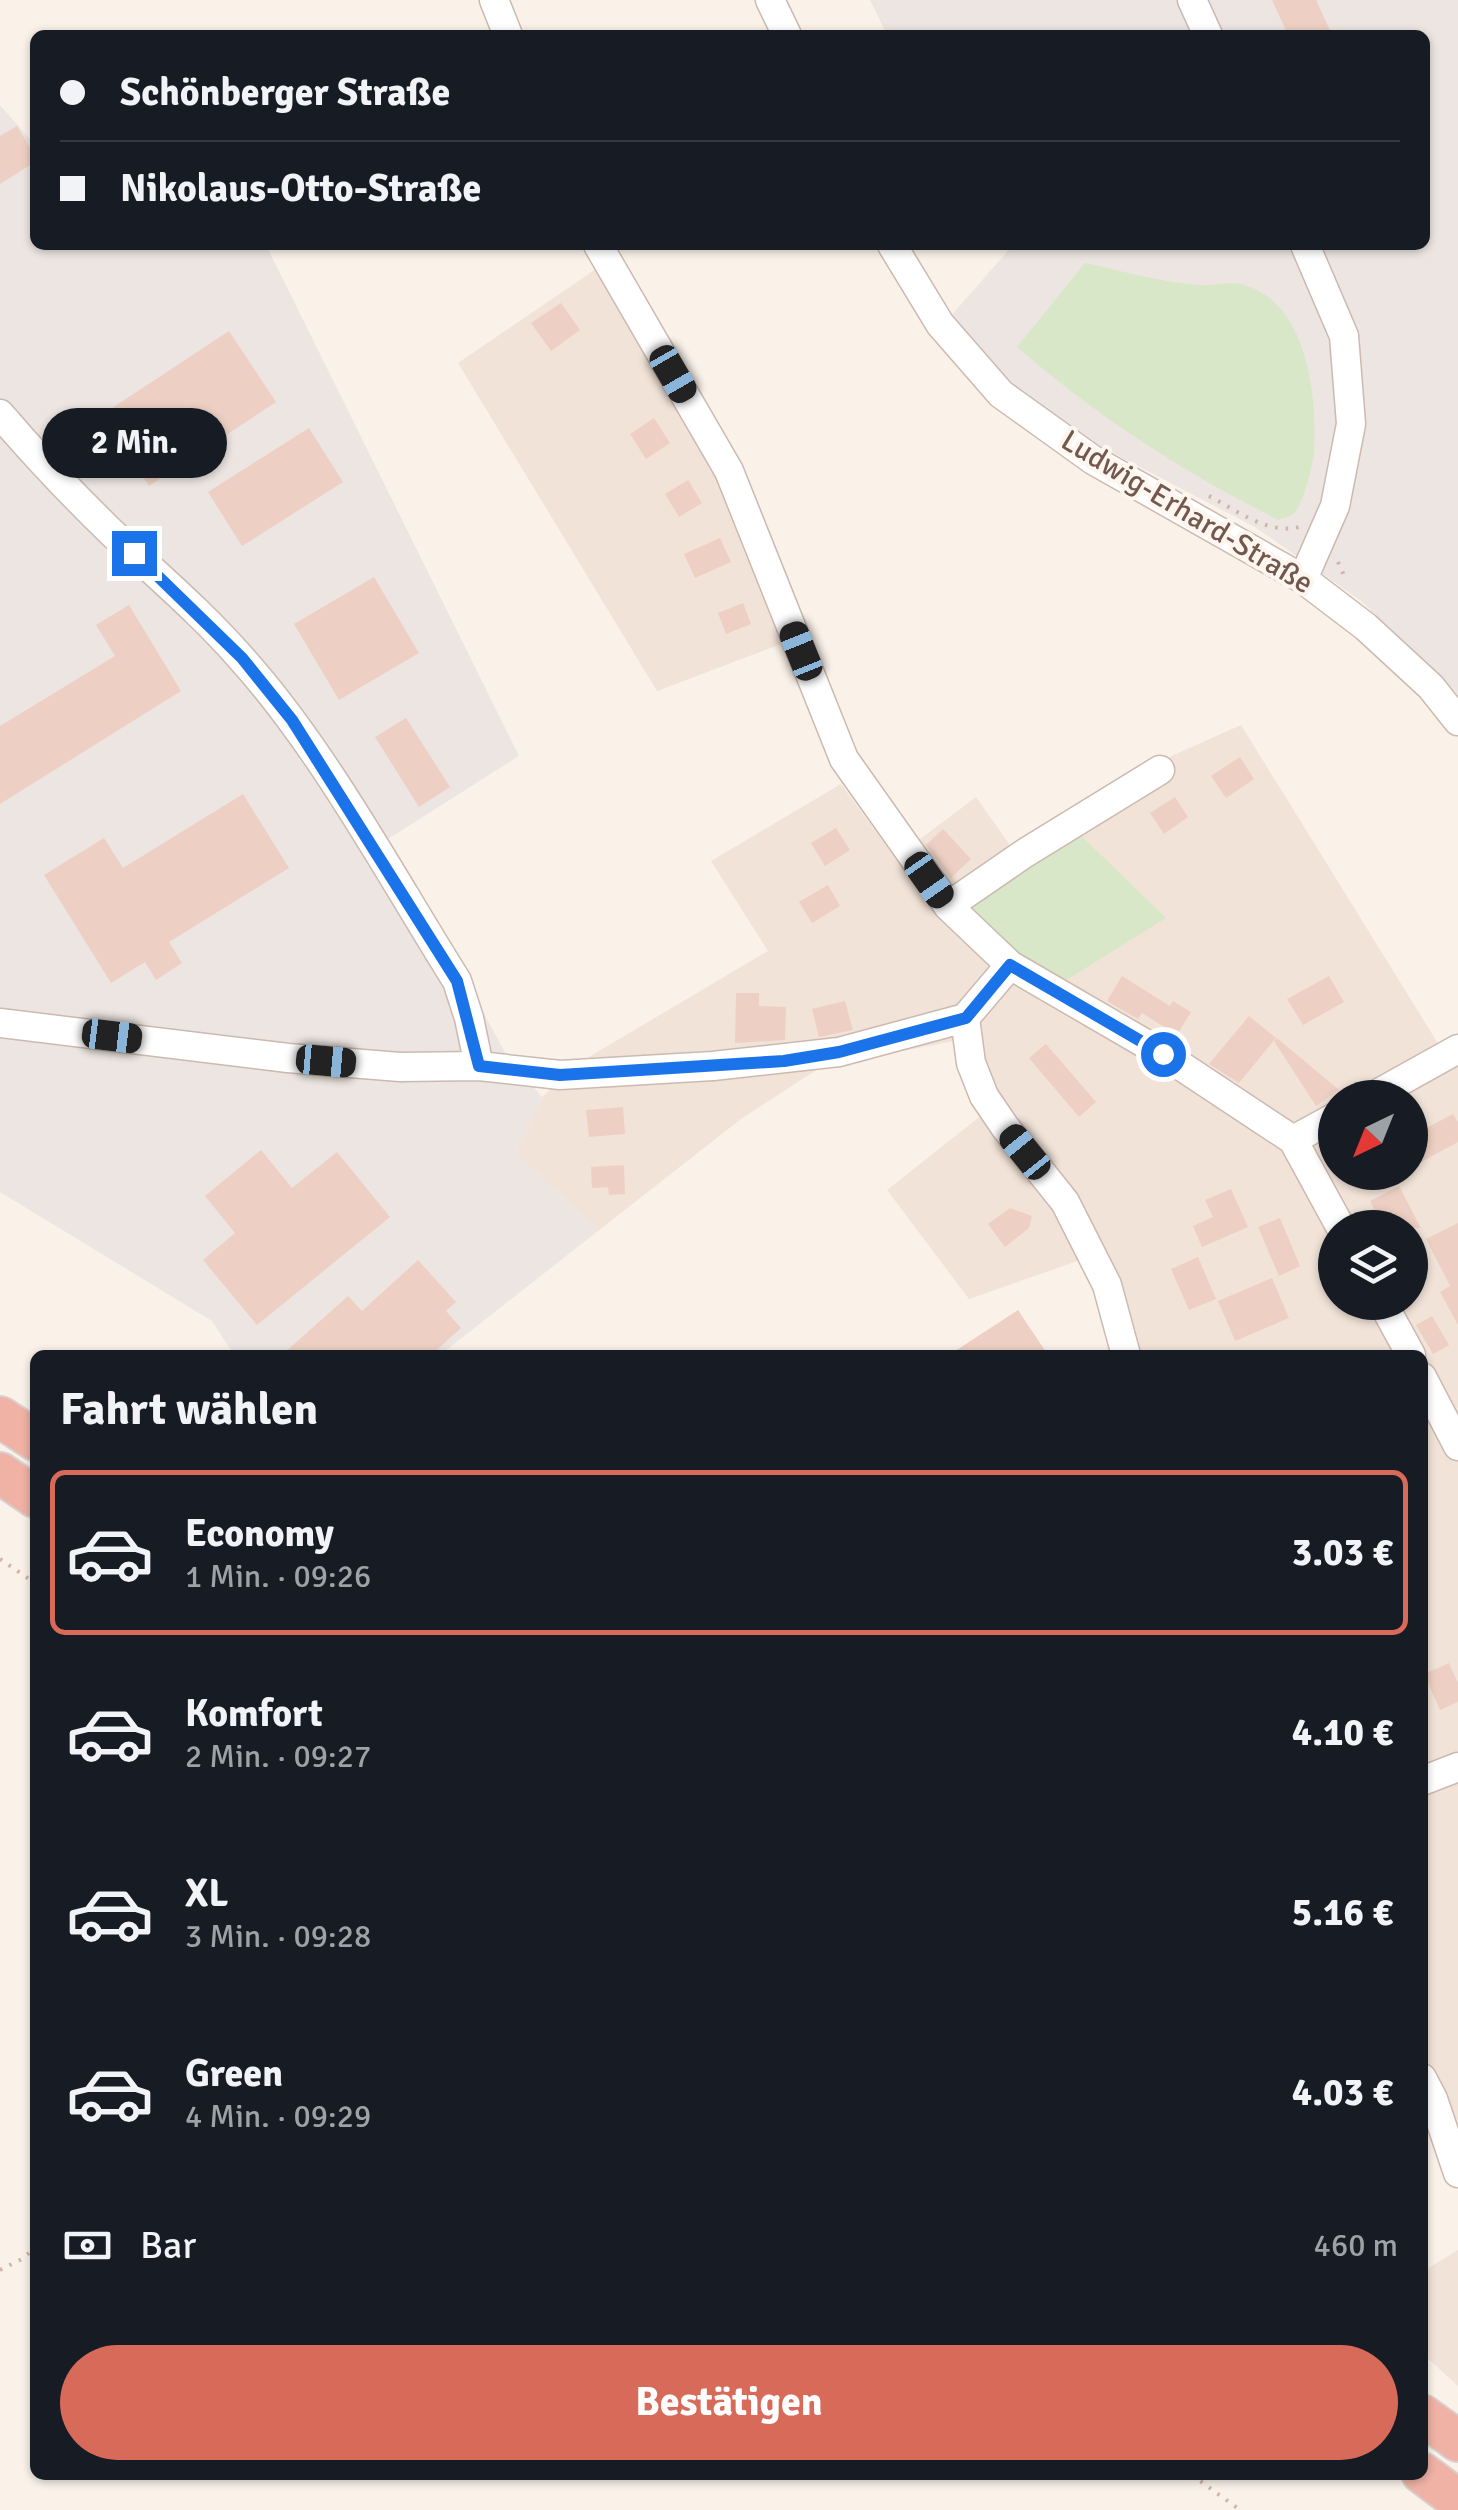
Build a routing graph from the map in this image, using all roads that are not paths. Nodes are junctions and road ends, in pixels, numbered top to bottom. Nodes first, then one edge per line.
1 (494, 0) edge
2 (770, 0) edge
3 (1192, 0) edge
4 (506, 30) edge
5 (785, 30) edge
6 (1206, 30) edge
7 (601, 250) edge
8 (895, 250) edge
9 (1307, 250) edge
10 (0, 414) edge
11 (1303, 579) junction
12 (1458, 721) edge
13 (1160, 770) dead end
14 (948, 906) junction
15 (1010, 965) junction
16 (966, 1018) junction
17 (0, 1023) edge
18 (1458, 1049) edge
19 (479, 1066) junction
20 (1402, 1080) edge
21 (1318, 1126) edge
22 (1293, 1140) junction
23 (1331, 1210) edge
24 (1392, 1320) edge
25 (1125, 1350) edge
26 (1408, 1350) edge
27 (1428, 1388) edge
28 (0, 1417) edge
29 (30, 1437) edge
30 (1458, 1446) edge
31 (0, 1473) edge
32 (30, 1494) edge
33 (1458, 1767) edge
34 (1428, 1780) edge
35 (1428, 2089) edge
36 (1458, 2173) edge
37 (1428, 2419) edge
38 (1458, 2441) edge
39 (1428, 2478) edge
40 (1458, 2500) edge

1 - 4 street
2 - 5 street
3 - 6 street
7 - 14 street
8 - 11 street, Ludwig-Erhard-Straße
9 - 11 street
10 - 19 street
11 - 12 street, Ludwig-Erhard-Straße
13 - 14 street
14 - 15 street
15 - 16 street
15 - 22 street
16 - 19 street
16 - 25 street
17 - 19 street
18 - 20 street
21 - 22 street
22 - 23 street
24 - 26 street
27 - 30 street
28 - 29 highway
31 - 32 highway
33 - 34 street
35 - 36 street
37 - 38 highway
39 - 40 highway

